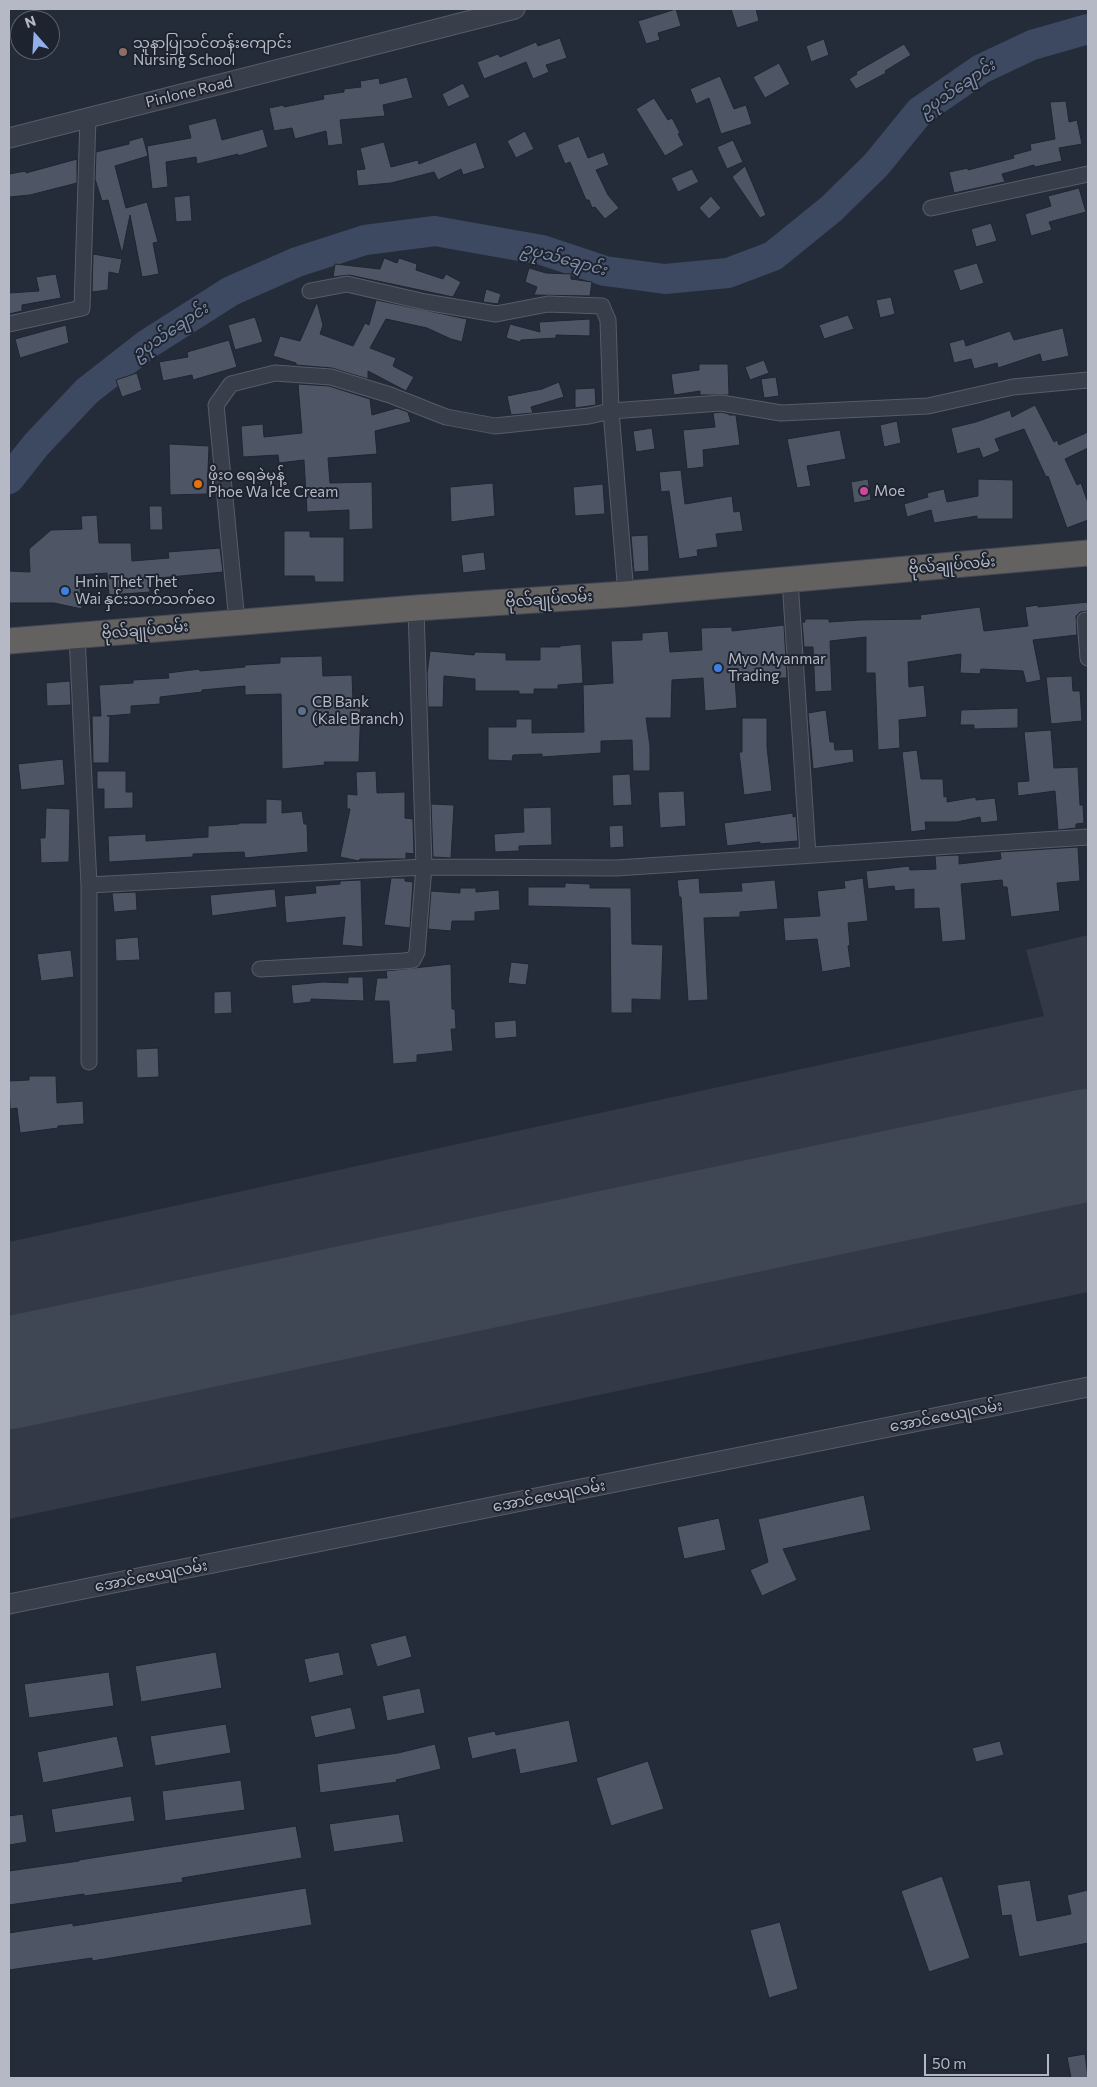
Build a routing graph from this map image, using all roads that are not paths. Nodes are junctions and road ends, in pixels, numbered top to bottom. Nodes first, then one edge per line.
1 (515, 9) edge
2 (88, 118) junction
3 (9, 138) edge
4 (1088, 174) edge
5 (931, 208) dead end
6 (310, 291) dead end
7 (9, 324) edge
8 (1088, 380) edge
9 (612, 410) junction
10 (1088, 553) edge
11 (790, 580) junction
12 (626, 594) junction
13 (416, 608) junction
14 (1085, 620) dead end
15 (237, 622) junction
16 (77, 635) junction
17 (9, 641) edge
18 (1088, 658) edge
19 (1088, 837) edge
20 (808, 855) junction
21 (424, 866) junction
22 (89, 885) junction
23 (260, 969) dead end
24 (89, 1062) dead end
25 (1088, 1387) edge
26 (9, 1604) edge

1 - 2 street, Pinlone Road
2 - 3 street, Pinlone Road
2 - 7 street
4 - 5 street
6 - 9 street
8 - 9 street
9 - 12 street
9 - 15 street
10 - 11 highway, ဗိုလ်ချုပ်လမ်း
11 - 12 highway, ဗိုလ်ချုပ်လမ်း
11 - 20 street
12 - 13 highway, ဗိုလ်ချုပ်လမ်း
13 - 15 highway, ဗိုလ်ချုပ်လမ်း
13 - 21 street
14 - 18 street
15 - 16 highway, ဗိုလ်ချုပ်လမ်း
16 - 17 highway, ဗိုလ်ချုပ်လမ်း
16 - 22 street
19 - 20 street
20 - 21 street
21 - 22 street
21 - 23 street
22 - 24 street
25 - 26 street, အောင်ဇေယျလမ်း

